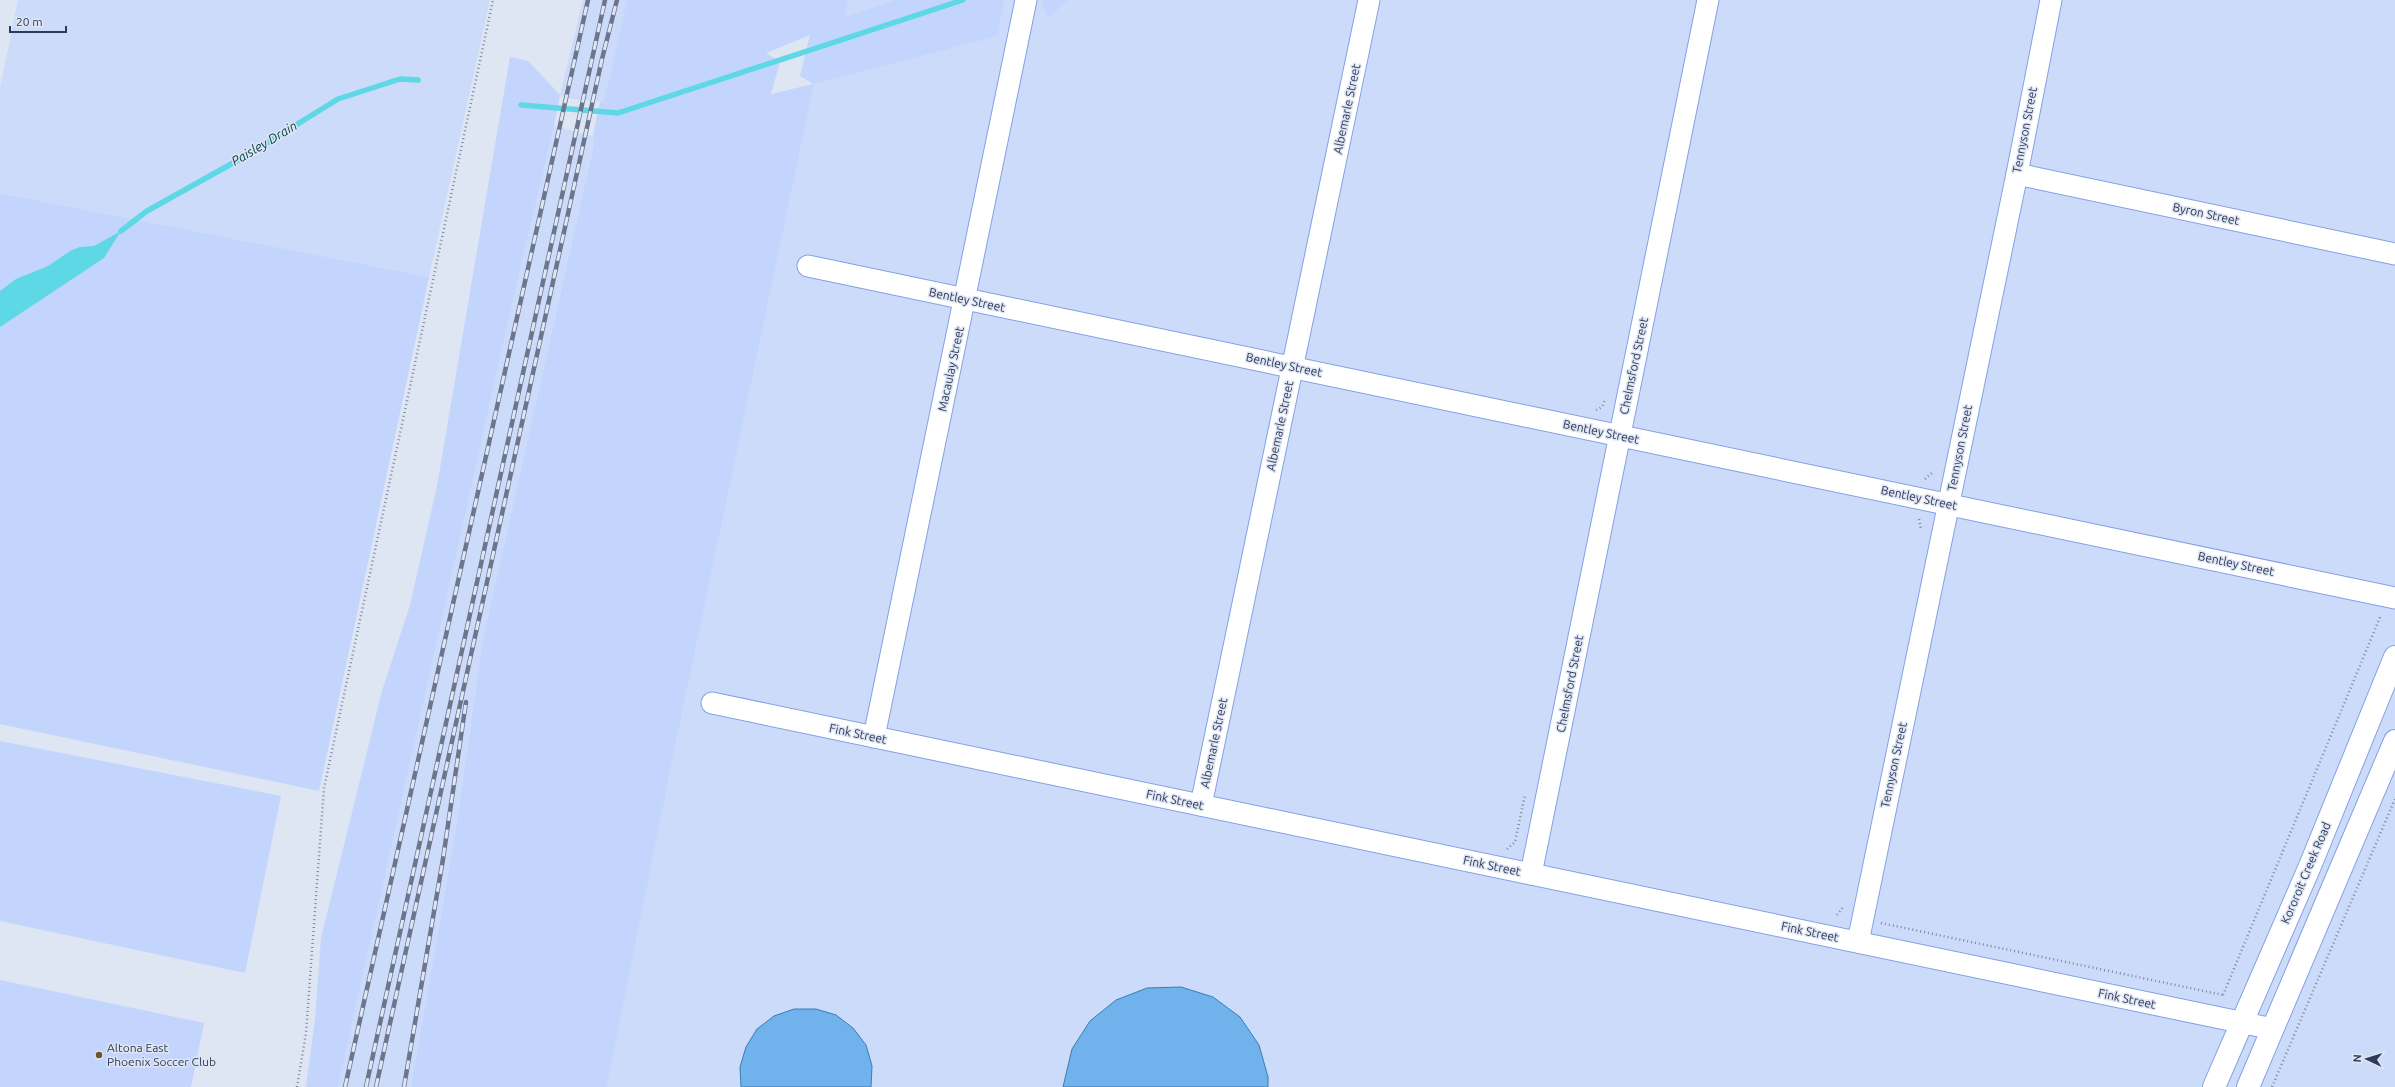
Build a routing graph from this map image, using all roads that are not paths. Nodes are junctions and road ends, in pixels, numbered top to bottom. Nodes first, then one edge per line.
1 (1026, 0) edge
2 (1369, 0) edge
3 (1708, 0) edge
4 (2051, 0) edge
5 (2017, 174) junction
6 (2395, 254) edge
7 (808, 266) dead end
8 (965, 299) junction
9 (1293, 367) junction
10 (1620, 436) junction
11 (1949, 504) junction
12 (2392, 597) edge
13 (2395, 657) edge
14 (712, 703) dead end
15 (874, 737) junction
16 (2392, 756) edge
17 (1201, 805) junction
18 (1533, 866) junction
19 (1858, 942) junction
20 (2241, 1022) junction
21 (2273, 1029) junction
22 (2214, 1087) edge
23 (2248, 1087) edge

1 - 8 street, Macaulay Street
2 - 9 street, Albemarle Street
3 - 10 street, Chelmsford Street
4 - 5 street, Tennyson Street
5 - 6 street, Byron Street
5 - 11 street, Tennyson Street
7 - 8 street, Bentley Street
8 - 9 street, Bentley Street
8 - 15 street, Macaulay Street
9 - 10 street, Bentley Street
9 - 17 street, Albemarle Street
10 - 11 street, Bentley Street
10 - 18 street, Chelmsford Street
11 - 12 street, Bentley Street
11 - 19 street, Tennyson Street
13 - 20 main road, Kororoit Creek Road
14 - 15 street, Fink Street
15 - 17 street, Fink Street
16 - 21 main road
17 - 18 street, Fink Street
18 - 19 street, Fink Street
19 - 20 street, Fink Street
20 - 21 street, Fink Street
20 - 22 main road, Kororoit Creek Road
21 - 23 main road

